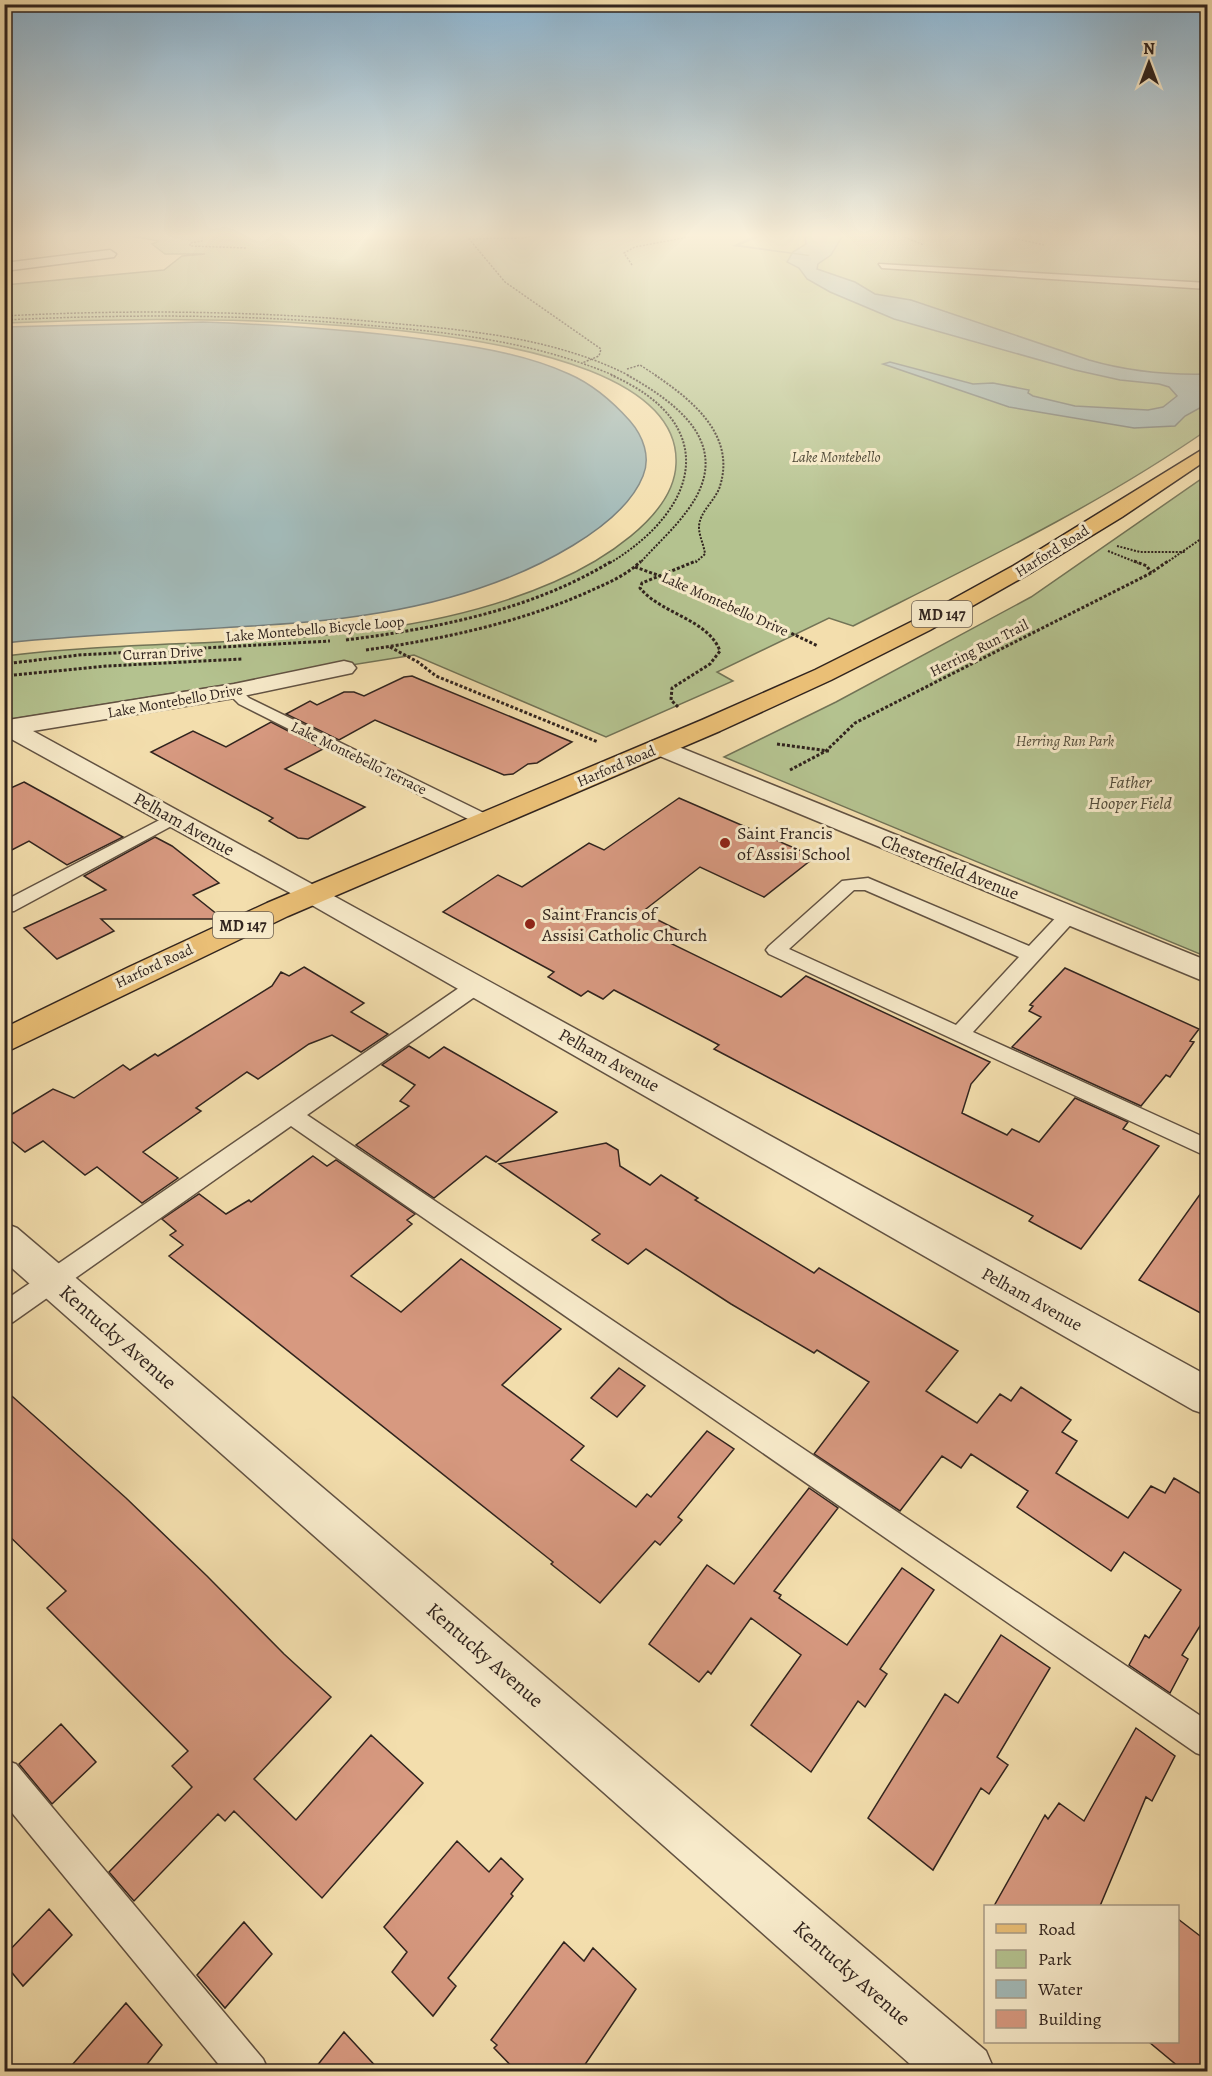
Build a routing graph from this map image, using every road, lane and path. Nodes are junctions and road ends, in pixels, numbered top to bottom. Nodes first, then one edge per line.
1 (405, 330) edge
2 (442, 330) edge
3 (573, 330) edge
4 (591, 359) junction
5 (582, 363) junction
6 (627, 369) dead end
7 (613, 372) dead end
8 (608, 374) junction
9 (1200, 456) edge
10 (1208, 534) edge
11 (1117, 546) dead end
12 (1133, 550) junction
13 (1108, 551) dead end
14 (1185, 552) junction
15 (1124, 556) junction
16 (635, 567) junction
17 (1151, 573) junction
18 (660, 575) junction
19 (344, 640) dead end
20 (333, 641) dead end
21 (390, 647) junction
22 (248, 659) dead end
23 (351, 660) joint
24 (849, 662) junction
25 (4, 664) edge
26 (4, 676) edge
27 (234, 691) junction
28 (670, 711) dead end
29 (6, 727) edge
30 (600, 743) dead end
31 (777, 744) dead end
32 (659, 747) junction
33 (829, 751) junction
34 (781, 770) dead end
35 (173, 818) junction
36 (486, 821) junction
37 (313, 894) junction
38 (7, 907) dead end
39 (1069, 915) junction
40 (1030, 954) junction
41 (1208, 973) edge
42 (476, 986) junction
43 (959, 1034) junction
44 (4, 1042) edge
45 (292, 1116) junction
46 (1208, 1149) edge
47 (4, 1238) edge
48 (54, 1282) junction
49 (4, 1315) edge
50 (1208, 1397) edge
51 (1208, 1741) edge
52 (4, 1776) edge
53 (250, 2072) edge
54 (965, 2072) edge

1 - 5 path, Lake Montebello Bicycle Loop
2 - 4 path
3 - 4 path
4 - 5 path
4 - 16 path
5 - 8 path, Lake Montebello Bicycle Loop
6 - 18 path
7 - 8 path
8 - 19 path, Lake Montebello Bicycle Loop
9 - 24 main road, Harford Road / MD 147
10 - 14 path, Herring Run Trail
11 - 12 path
12 - 14 path
12 - 15 path
13 - 15 path
14 - 17 path, Herring Run Trail
15 - 17 path
16 - 18 path, Lake Montebello Drive
16 - 21 path
17 - 33 path, Herring Run Trail
18 - 24 path, Lake Montebello Drive
18 - 28 path
20 - 25 path, Lake Montebello Bicycle Loop
21 - 23 path
21 - 30 path
22 - 26 path, Curran Drive
23 - 27 street, Lake Montebello Drive
24 - 32 main road, Harford Road / MD 147
27 - 29 street, Lake Montebello Drive
27 - 36 lane, Lake Montebello Terrace
29 - 35 street, Pelham Avenue
31 - 33 path
32 - 36 main road, Harford Road / MD 147
32 - 39 street, Chesterfield Avenue
33 - 34 path, Herring Run Trail
35 - 37 street, Pelham Avenue
35 - 38 lane
36 - 37 main road, Harford Road / MD 147
37 - 42 street, Pelham Avenue
37 - 44 main road, Harford Road / MD 147
39 - 40 lane
39 - 41 street, Chesterfield Avenue
40 - 43 lane
40 - 43 lane
42 - 45 lane
42 - 50 street, Pelham Avenue
43 - 46 lane
45 - 48 lane
45 - 51 lane
47 - 48 street, Kentucky Avenue
48 - 49 lane
48 - 54 street, Kentucky Avenue
52 - 53 lane

